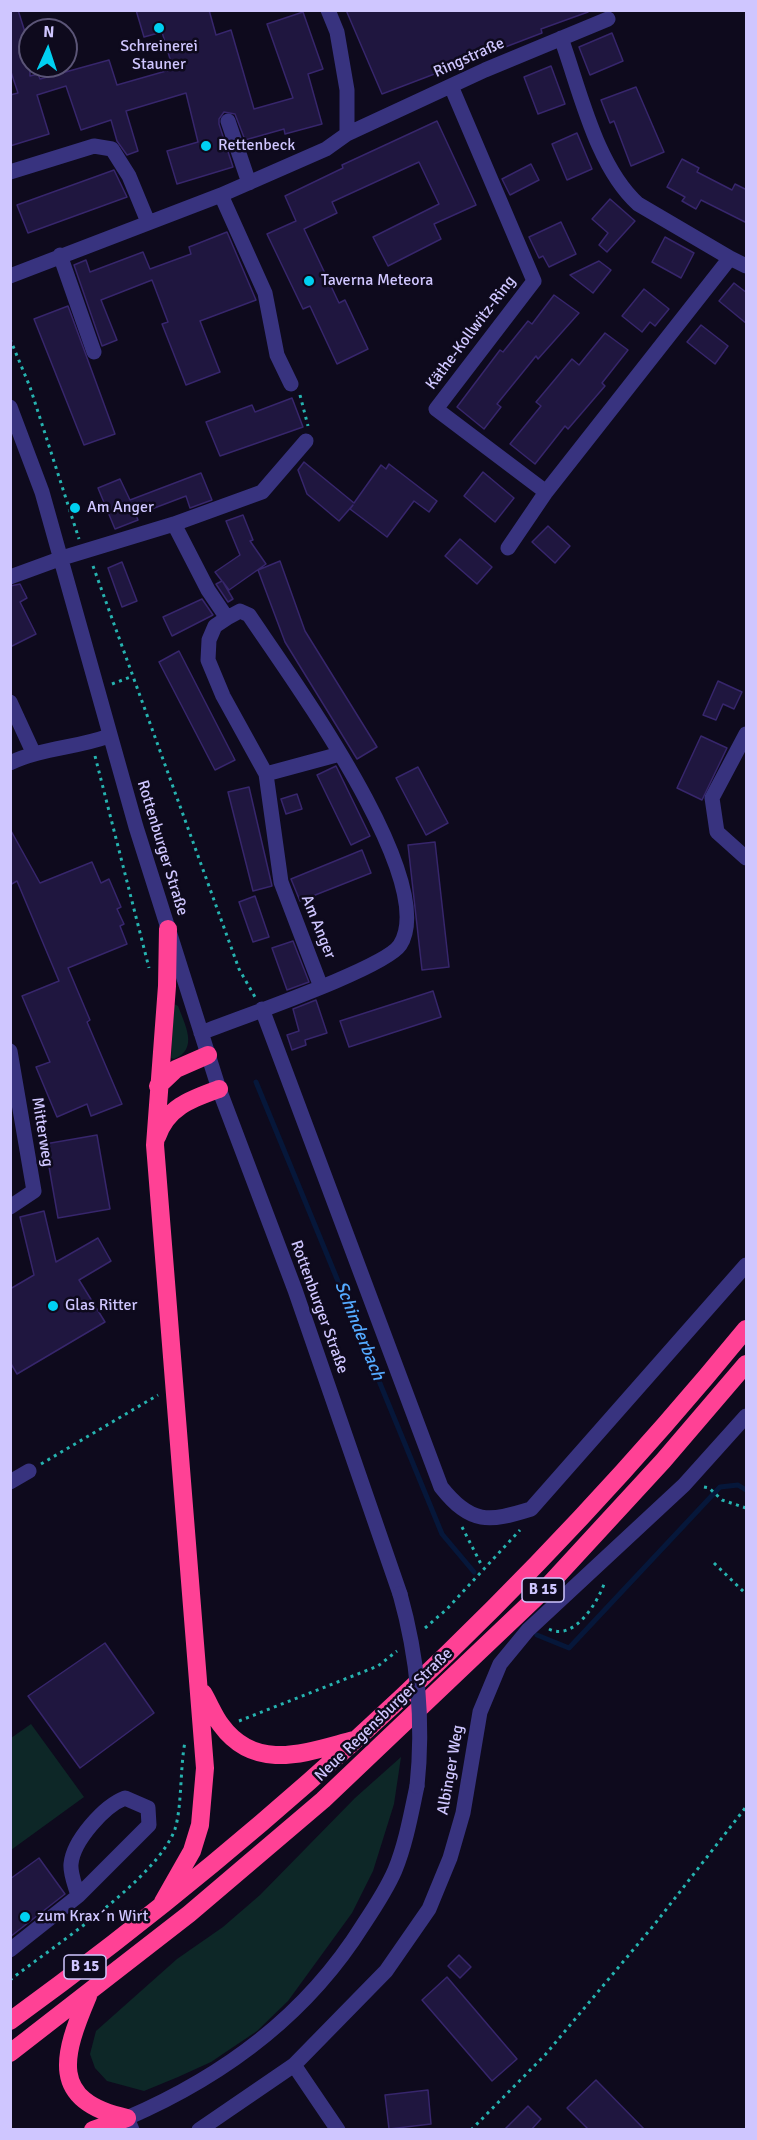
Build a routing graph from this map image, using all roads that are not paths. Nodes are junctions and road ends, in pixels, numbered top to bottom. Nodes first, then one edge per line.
1 (328, 10) edge
2 (608, 19) dead end
3 (561, 38) junction
4 (451, 86) junction
5 (228, 121) dead end
6 (347, 134) junction
7 (10, 172) edge
8 (249, 183) junction
9 (221, 195) junction
10 (148, 222) junction
11 (60, 255) junction
12 (730, 258) junction
13 (747, 266) edge
14 (11, 276) edge
15 (94, 352) dead end
16 (291, 384) road end
17 (10, 407) edge
18 (306, 441) road end
19 (546, 492) junction
20 (174, 524) junction
21 (508, 548) dead end
22 (62, 558) junction
23 (10, 577) edge
24 (227, 618) junction
25 (10, 702) edge
26 (747, 734) edge
27 (109, 736) junction
28 (33, 752) junction
29 (340, 754) junction
30 (10, 763) edge
31 (266, 774) junction
32 (747, 858) edge
33 (168, 929) junction
34 (321, 987) junction
35 (262, 1009) junction
36 (201, 1034) junction
37 (10, 1051) edge
38 (208, 1055) junction
39 (158, 1086) junction
40 (219, 1089) junction
41 (155, 1145) junction
42 (10, 1207) edge
43 (747, 1265) edge
44 (747, 1329) edge
45 (747, 1364) edge
46 (747, 1416) edge
47 (29, 1471) road end
48 (10, 1482) edge
49 (198, 1683) junction
50 (358, 1738) junction
51 (78, 1896) junction
52 (158, 1911) junction
53 (10, 1950) edge
54 (89, 1994) junction
55 (10, 2020) edge
56 (10, 2053) edge
57 (294, 2065) junction
58 (130, 2124) edge
59 (93, 2130) edge
60 (199, 2130) edge
61 (338, 2130) edge

1 - 6 street
2 - 3 street, Ringstraße
3 - 4 street, Ringstraße
3 - 12 street
4 - 6 street, Ringstraße
4 - 19 street, Käthe-Kollwitz-Ring
5 - 8 street
6 - 8 street, Ringstraße
7 - 10 street
8 - 9 street, Ringstraße
9 - 10 street, Ringstraße
9 - 16 street
10 - 11 street, Ringstraße
11 - 14 street, Ringstraße
11 - 15 street
12 - 13 street
12 - 19 street
17 - 22 street, Rottenburger Straße
18 - 20 street
19 - 21 street
20 - 22 street
20 - 24 street
22 - 23 street
22 - 27 street, Rottenburger Straße
24 - 29 street, Am Anger
24 - 31 street, Am Anger
25 - 28 street
26 - 32 street
27 - 28 street
27 - 33 street, Rottenburger Straße
28 - 30 street
29 - 31 street
29 - 34 street, Am Anger
31 - 34 street, Am Anger
33 - 36 street, Rottenburger Straße
33 - 39 highway
34 - 35 street, Am Anger
35 - 36 street, Am Anger
35 - 43 street
36 - 38 street, Rottenburger Straße
37 - 42 street, Mitterweg
38 - 39 highway
38 - 40 street, Rottenburger Straße
39 - 41 highway
40 - 41 highway
40 - 58 street, Rottenburger Straße, bridge
41 - 49 highway
44 - 50 highway, B 15
45 - 54 highway, Neue Regensburger Straße / B 15
46 - 57 street, Albinger Weg
47 - 48 street
49 - 50 highway
49 - 52 highway
50 - 52 highway, B 15
51 - 51 street
51 - 53 street
52 - 55 highway, B 15
54 - 56 highway, Neue Regensburger Straße / B 15
54 - 58 highway
57 - 60 street, Albinger Weg
57 - 61 street
58 - 59 highway

